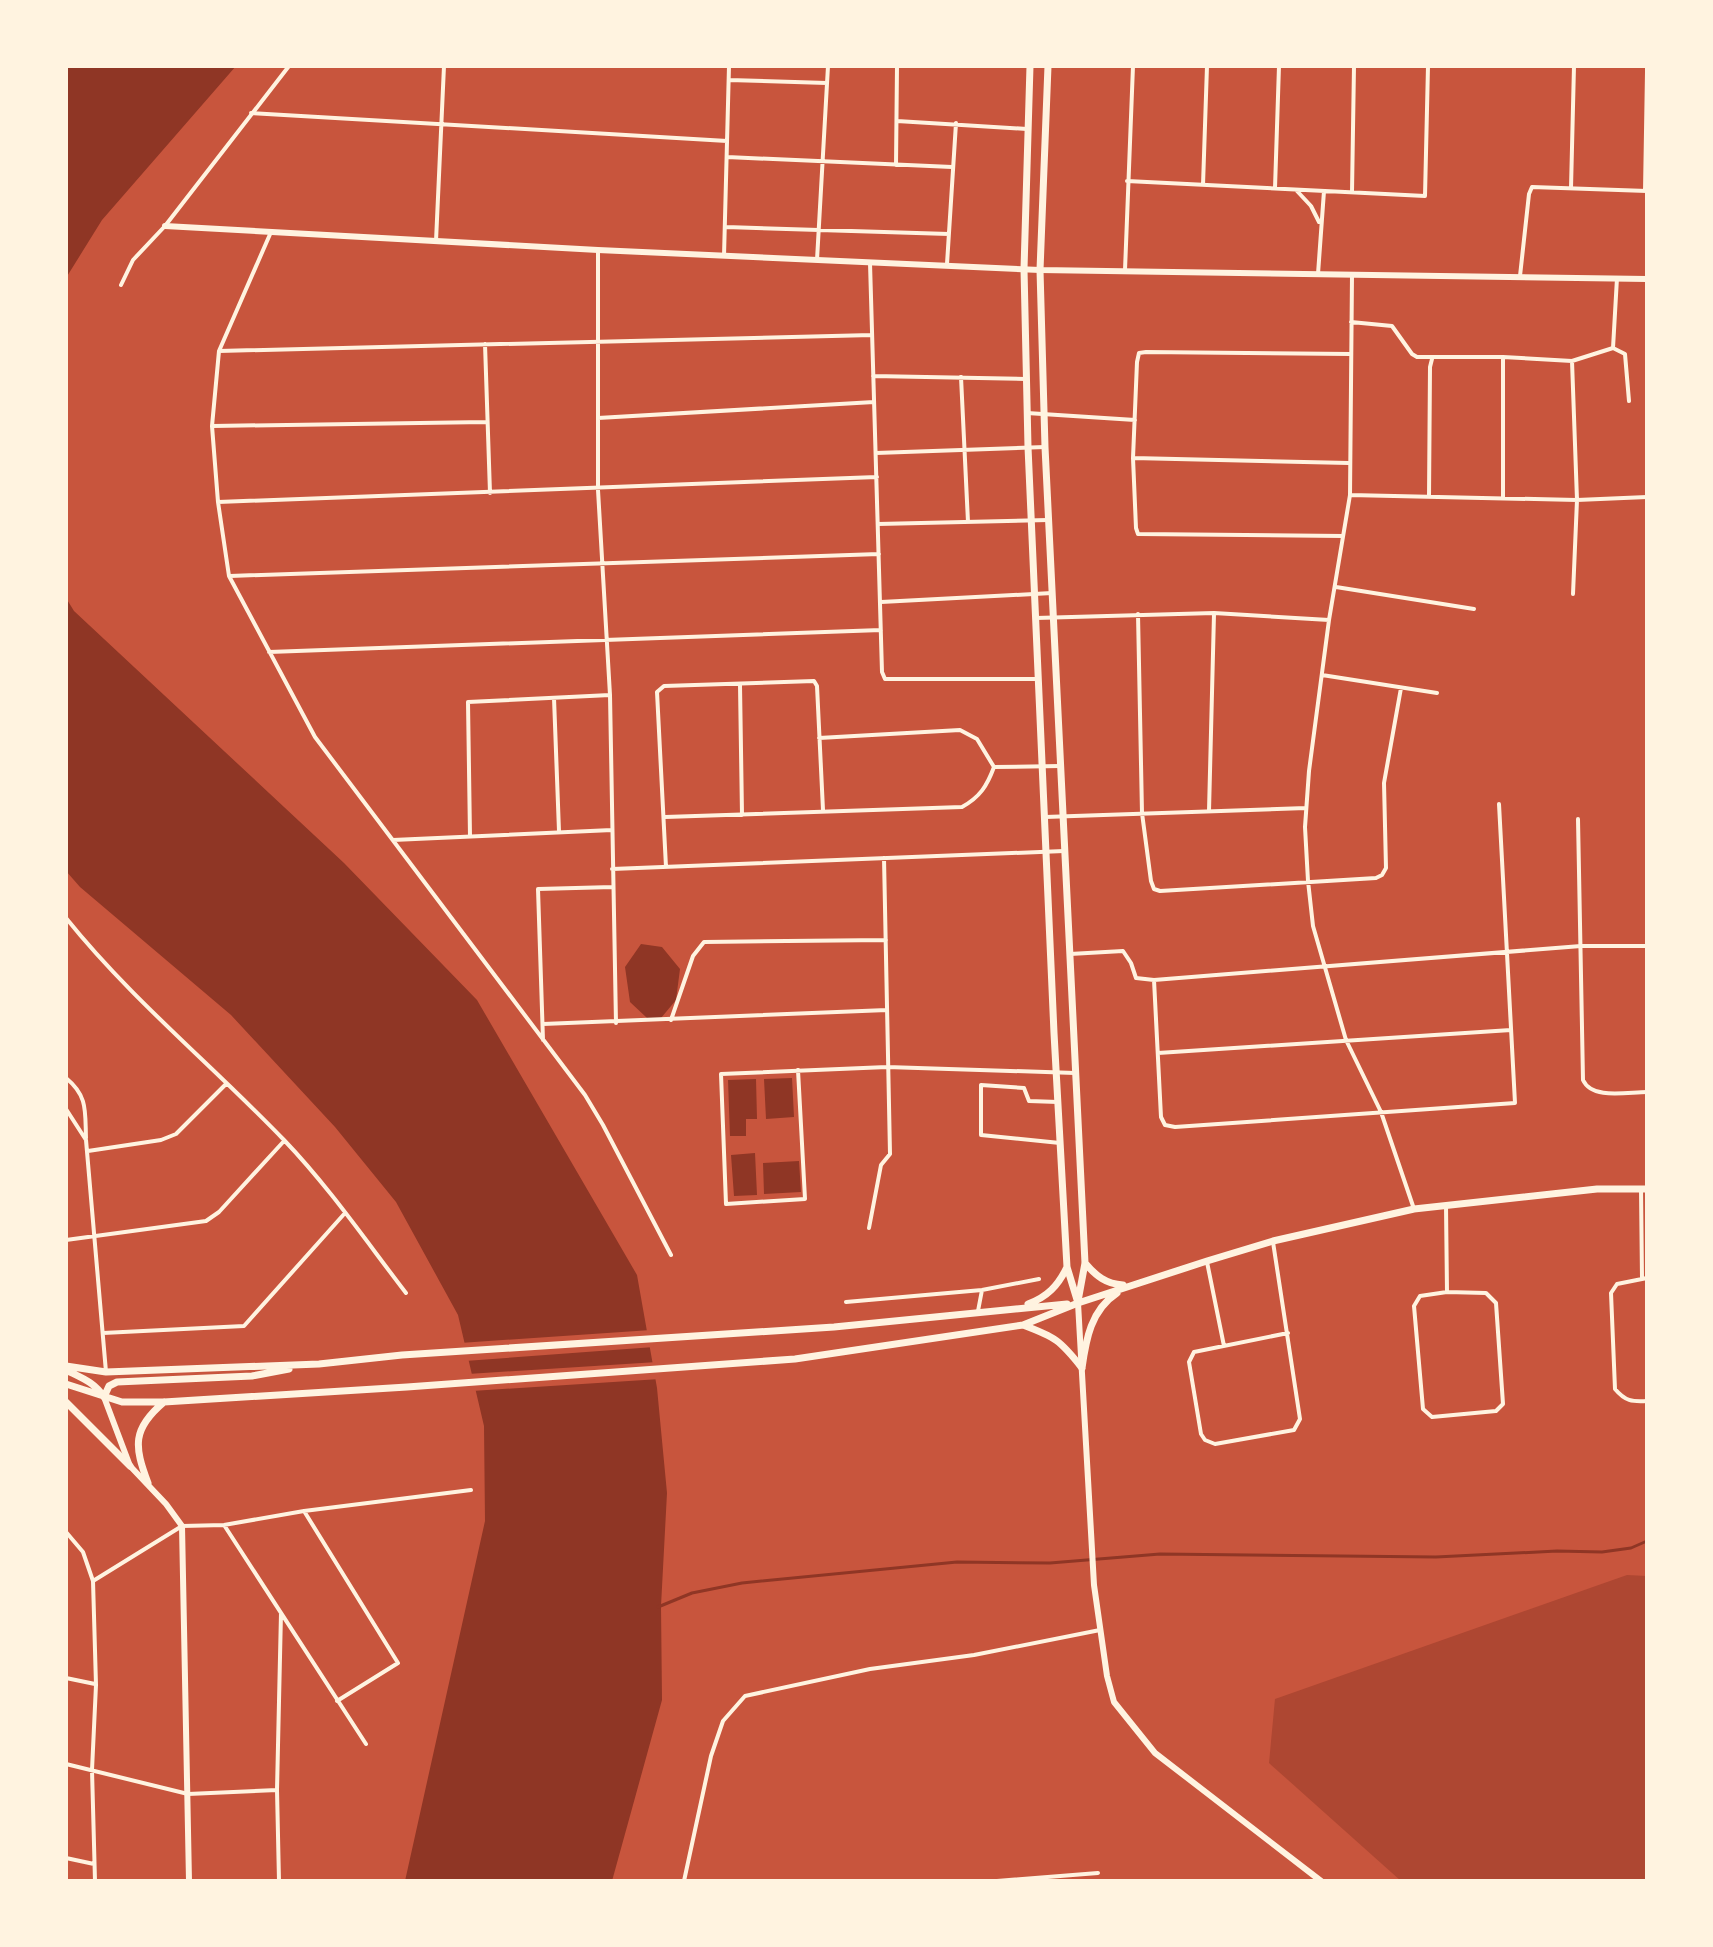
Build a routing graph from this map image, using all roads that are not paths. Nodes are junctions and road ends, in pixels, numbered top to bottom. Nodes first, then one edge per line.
1 (289, 66) edge
2 (444, 66) edge
3 (729, 66) edge
4 (828, 66) edge
5 (897, 66) edge
6 (1030, 66) edge
7 (1048, 66) edge
8 (1133, 66) edge
9 (1207, 66) edge
10 (1279, 66) edge
11 (1354, 66) edge
12 (1428, 66) edge
13 (1574, 66) edge
14 (1647, 72) edge
15 (729, 80) junction
16 (827, 83) junction
17 (251, 113) junction
18 (897, 121) junction
19 (956, 123) junction
20 (441, 124) junction
21 (1027, 129) junction
22 (727, 141) junction
23 (727, 157) junction
24 (822, 161) junction
25 (896, 165) junction
26 (952, 167) junction
27 (1127, 181) junction
28 (1203, 185) junction
29 (1571, 188) junction
30 (1275, 189) junction
31 (1295, 189) junction
32 (1324, 191) junction
33 (1646, 191) edge
34 (1352, 192) junction
35 (165, 226) junction
36 (726, 227) junction
37 (1321, 227) junction
38 (272, 231) junction
39 (818, 231) junction
40 (949, 234) junction
41 (436, 241) junction
42 (598, 250) junction
43 (724, 256) junction
44 (817, 260) junction
45 (870, 263) junction
46 (947, 266) junction
47 (1024, 269) junction
48 (1040, 270) junction
49 (1125, 270) junction
50 (1318, 274) junction
51 (1352, 275) junction
52 (1520, 277) junction
53 (1617, 278) junction
54 (1647, 279) edge
55 (121, 285) dead end
56 (1351, 322) junction
57 (872, 335) junction
58 (598, 341) junction
59 (485, 343) junction
60 (1613, 348) junction
61 (219, 351) junction
62 (1351, 354) junction
63 (1503, 357) junction
64 (1432, 359) junction
65 (1572, 361) junction
66 (873, 376) junction
67 (961, 377) junction
68 (1026, 379) junction
69 (1629, 401) dead end
70 (874, 402) junction
71 (1027, 413) junction
72 (1044, 414) junction
73 (598, 418) junction
74 (1135, 420) junction
75 (486, 422) junction
76 (212, 426) junction
77 (1028, 447) junction
78 (1045, 447) junction
79 (964, 448) junction
80 (876, 453) junction
81 (1133, 458) junction
82 (1349, 463) junction
83 (877, 477) junction
84 (598, 490) junction
85 (490, 493) junction
86 (1350, 495) junction
87 (1429, 497) junction
88 (1647, 497) edge
89 (1503, 498) junction
90 (1577, 500) junction
91 (218, 502) junction
92 (1048, 520) junction
93 (1031, 521) junction
94 (968, 522) junction
95 (878, 524) junction
96 (1343, 536) junction
97 (879, 554) junction
98 (602, 564) junction
99 (229, 576) junction
100 (1336, 587) junction
101 (1052, 593) junction
102 (1573, 594) dead end
103 (1035, 595) junction
104 (881, 602) junction
105 (1474, 609) dead end
106 (1214, 613) junction
107 (1138, 614) junction
108 (1053, 617) junction
109 (1036, 618) junction
110 (1329, 620) junction
111 (881, 630) junction
112 (606, 640) junction
113 (269, 652) junction
114 (1322, 675) junction
115 (1038, 679) junction
116 (740, 685) junction
117 (1401, 688) junction
118 (1437, 693) dead end
119 (610, 695) junction
120 (554, 698) junction
121 (819, 738) junction
122 (1043, 766) junction
123 (1060, 766) junction
124 (994, 767) junction
125 (1499, 804) dead end
126 (1306, 808) junction
127 (823, 810) junction
128 (1209, 811) junction
129 (1142, 813) junction
130 (742, 815) junction
131 (1063, 816) junction
132 (665, 817) junction
133 (1045, 817) junction
134 (1578, 819) dead end
135 (612, 830) junction
136 (559, 831) junction
137 (470, 836) junction
138 (393, 840) junction
139 (1064, 851) junction
140 (1046, 852) junction
141 (884, 858) junction
142 (666, 867) junction
143 (612, 869) junction
144 (1308, 881) junction
145 (613, 887) junction
146 (66, 918) edge
147 (68, 925) edge
148 (886, 940) junction
149 (1581, 946) junction
150 (1647, 946) edge
151 (1507, 952) junction
152 (1070, 954) junction
153 (1324, 967) junction
154 (1154, 980) junction
155 (1072, 983) junction
156 (1052, 985) junction
157 (887, 1010) junction
158 (671, 1020) junction
159 (616, 1023) junction
160 (543, 1024) junction
161 (1511, 1030) junction
162 (1346, 1040) junction
163 (543, 1043) junction
164 (1158, 1053) junction
165 (887, 1067) junction
166 (798, 1070) junction
167 (1075, 1073) junction
168 (1056, 1074) junction
169 (66, 1078) edge
170 (226, 1084) junction
171 (1647, 1092) edge
172 (1058, 1102) junction
173 (66, 1109) edge
174 (1381, 1112) junction
175 (86, 1140) junction
176 (285, 1141) junction
177 (1060, 1143) junction
178 (88, 1151) junction
179 (1644, 1189) edge
180 (1446, 1204) junction
181 (1414, 1209) junction
182 (345, 1213) junction
183 (869, 1228) dead end
184 (94, 1236) junction
185 (66, 1240) edge
186 (1273, 1241) junction
187 (671, 1255) dead end
188 (1207, 1261) junction
189 (1085, 1263) junction
190 (1067, 1267) junction
191 (1645, 1278) edge
192 (1039, 1279) dead end
193 (1129, 1285) junction
194 (982, 1290) junction
195 (1447, 1292) junction
196 (406, 1293) dead end
197 (846, 1302) dead end
198 (1078, 1303) junction
199 (1018, 1308) junction
200 (978, 1314) junction
201 (1023, 1325) junction
202 (103, 1333) junction
203 (1288, 1333) junction
204 (1224, 1346) junction
205 (319, 1364) junction
206 (66, 1368) edge
207 (1082, 1368) junction
208 (106, 1372) junction
209 (66, 1384) edge
210 (104, 1397) junction
211 (1647, 1401) edge
212 (66, 1402) edge
213 (164, 1402) junction
214 (130, 1466) junction
215 (148, 1483) junction
216 (471, 1490) dead end
217 (304, 1511) junction
218 (224, 1525) junction
219 (182, 1526) junction
220 (66, 1532) edge
221 (93, 1581) junction
222 (281, 1613) junction
223 (1100, 1630) junction
224 (66, 1678) edge
225 (96, 1685) junction
226 (337, 1701) junction
227 (366, 1744) dead end
228 (66, 1764) edge
229 (92, 1770) junction
230 (277, 1790) junction
231 (188, 1794) junction
232 (66, 1858) edge
233 (94, 1864) junction
234 (1098, 1873) dead end
235 (95, 1881) edge
236 (189, 1881) edge
237 (279, 1881) edge
238 (684, 1881) edge
239 (997, 1881) edge
240 (1321, 1881) edge

1 - 17 street
2 - 20 street
3 - 15 street
4 - 16 street
5 - 18 street
6 - 21 main road
7 - 48 main road
8 - 27 street
9 - 28 street
10 - 30 street
11 - 34 street
12 - 34 street
13 - 29 street
14 - 33 street
15 - 16 street
15 - 22 street
16 - 24 street
17 - 20 street
17 - 35 street
18 - 19 street
18 - 25 street
19 - 21 street
19 - 26 street
20 - 22 street
20 - 41 street
21 - 47 main road
22 - 23 street
23 - 24 street
23 - 36 street
24 - 25 street
24 - 39 street
25 - 26 street
26 - 40 street
27 - 28 street
27 - 49 street
28 - 30 street
29 - 33 street
29 - 52 street
30 - 31 street
31 - 32 street
31 - 37 street
32 - 34 street
32 - 37 street
35 - 38 street
35 - 55 street
36 - 39 street
36 - 43 street
37 - 50 street
38 - 41 street
38 - 61 street
39 - 40 street
39 - 44 street
40 - 46 street
41 - 42 street
42 - 43 street
42 - 58 street
43 - 44 street
44 - 45 street
45 - 46 street
45 - 57 street
46 - 47 street
47 - 48 street
47 - 68 main road
48 - 49 street
48 - 72 main road
49 - 50 street
50 - 51 street
51 - 52 street
51 - 56 street
52 - 53 street
53 - 54 street
53 - 60 street
56 - 62 street
56 - 64 street
57 - 58 street
57 - 66 street
58 - 59 street
58 - 73 street
59 - 61 street
59 - 75 street
60 - 65 street
60 - 69 street
61 - 76 street
62 - 74 street
62 - 82 street
63 - 64 street
63 - 65 street
63 - 89 street
64 - 87 street
65 - 90 street
66 - 67 street
66 - 70 street
67 - 68 street
67 - 79 street
68 - 71 main road
70 - 73 street
70 - 80 street
71 - 72 street
71 - 77 main road
72 - 74 street
72 - 78 main road
73 - 84 street
74 - 81 street
75 - 76 street
75 - 85 street
76 - 91 street
77 - 78 street
77 - 79 street
77 - 93 main road
78 - 92 main road
79 - 80 street
79 - 94 street
80 - 83 street
81 - 82 street
81 - 96 street
82 - 86 street
83 - 84 street
83 - 95 street
84 - 85 street
84 - 98 street
85 - 91 street
86 - 87 street
86 - 96 street
87 - 89 street
88 - 90 street
89 - 90 street
90 - 102 street
91 - 99 street
92 - 93 street
92 - 101 main road
93 - 94 street
93 - 103 main road
94 - 95 street
95 - 97 street
96 - 100 street
97 - 98 street
97 - 104 street
98 - 99 street
98 - 112 street
99 - 113 street
100 - 105 street
100 - 110 street
101 - 103 street
101 - 108 main road
103 - 104 street
103 - 109 main road
104 - 111 street
106 - 107 street
106 - 110 street
106 - 128 street
107 - 108 street
107 - 129 street
108 - 109 street
108 - 123 main road
109 - 115 main road
110 - 114 street
111 - 112 street
111 - 115 street
112 - 113 street
112 - 119 street
113 - 138 street
114 - 117 street
114 - 126 street
115 - 122 main road
116 - 121 street
116 - 130 street
116 - 132 street
117 - 118 street
117 - 144 street
119 - 120 street
119 - 135 street
120 - 136 street
120 - 137 street
121 - 124 street
121 - 127 street
122 - 123 street
122 - 124 street
122 - 133 main road
123 - 131 main road
124 - 127 street
125 - 151 street
126 - 128 street
126 - 144 street
127 - 130 street
128 - 129 street
129 - 131 street
129 - 144 street
130 - 132 street
131 - 133 street
131 - 139 main road
132 - 142 street
133 - 140 main road
134 - 149 street
135 - 136 street
135 - 143 street
136 - 137 street
137 - 138 street
138 - 163 street
139 - 140 street
139 - 152 main road
140 - 141 street
140 - 156 main road
141 - 142 street
141 - 148 street
142 - 143 street
143 - 145 street
144 - 153 street
145 - 159 street
145 - 160 street
146 - 147 street
147 - 170 street
148 - 157 street
148 - 158 street
149 - 150 street
149 - 151 street
149 - 171 street
151 - 153 street
151 - 161 street
152 - 154 street
152 - 155 main road
153 - 154 street
153 - 162 street
154 - 164 street
155 - 156 main road
155 - 167 main road
156 - 168 main road
157 - 158 street
157 - 165 street
158 - 159 street
159 - 160 street
160 - 163 street
161 - 162 street
161 - 174 street
162 - 164 street
162 - 174 street
163 - 187 street
164 - 174 street
165 - 166 street
165 - 168 street
165 - 183 street
166 - 166 street
167 - 168 street
167 - 189 main road
168 - 172 main road
169 - 175 street
170 - 176 street
170 - 178 street
172 - 177 main road
172 - 177 street
173 - 175 street
174 - 181 street
175 - 178 street
176 - 182 street
176 - 184 street
177 - 190 main road
178 - 184 street
179 - 180 main road
179 - 191 street
180 - 181 main road
180 - 195 street
181 - 186 main road
182 - 196 street
182 - 202 street
184 - 185 street
184 - 202 street
186 - 188 main road
186 - 203 street
188 - 193 main road
188 - 204 street
189 - 193 main road
189 - 198 main road
190 - 198 main road
190 - 199 main road
191 - 211 street
192 - 194 street
193 - 198 main road
193 - 207 main road
194 - 197 street
194 - 200 street
195 - 195 street
198 - 199 main road
198 - 201 main road
198 - 207 street
199 - 200 main road
200 - 205 main road
201 - 207 main road
201 - 213 main road
202 - 208 street
203 - 204 street
203 - 204 street
205 - 208 main road
205 - 210 main road
206 - 208 main road
206 - 210 main road
207 - 223 street
209 - 210 main road
210 - 213 main road
210 - 214 street
212 - 214 main road
213 - 215 main road
214 - 215 street
215 - 219 street
216 - 217 street
217 - 218 street
217 - 226 street
218 - 219 street
218 - 222 street
219 - 221 street
219 - 231 street
220 - 221 street
221 - 225 street
222 - 226 street
222 - 230 street
223 - 238 street
223 - 240 street
224 - 225 street
225 - 229 street
226 - 227 street
228 - 229 street
229 - 231 street
229 - 233 street
230 - 231 street
230 - 237 street
231 - 236 street
232 - 233 street
233 - 235 street
234 - 239 street

